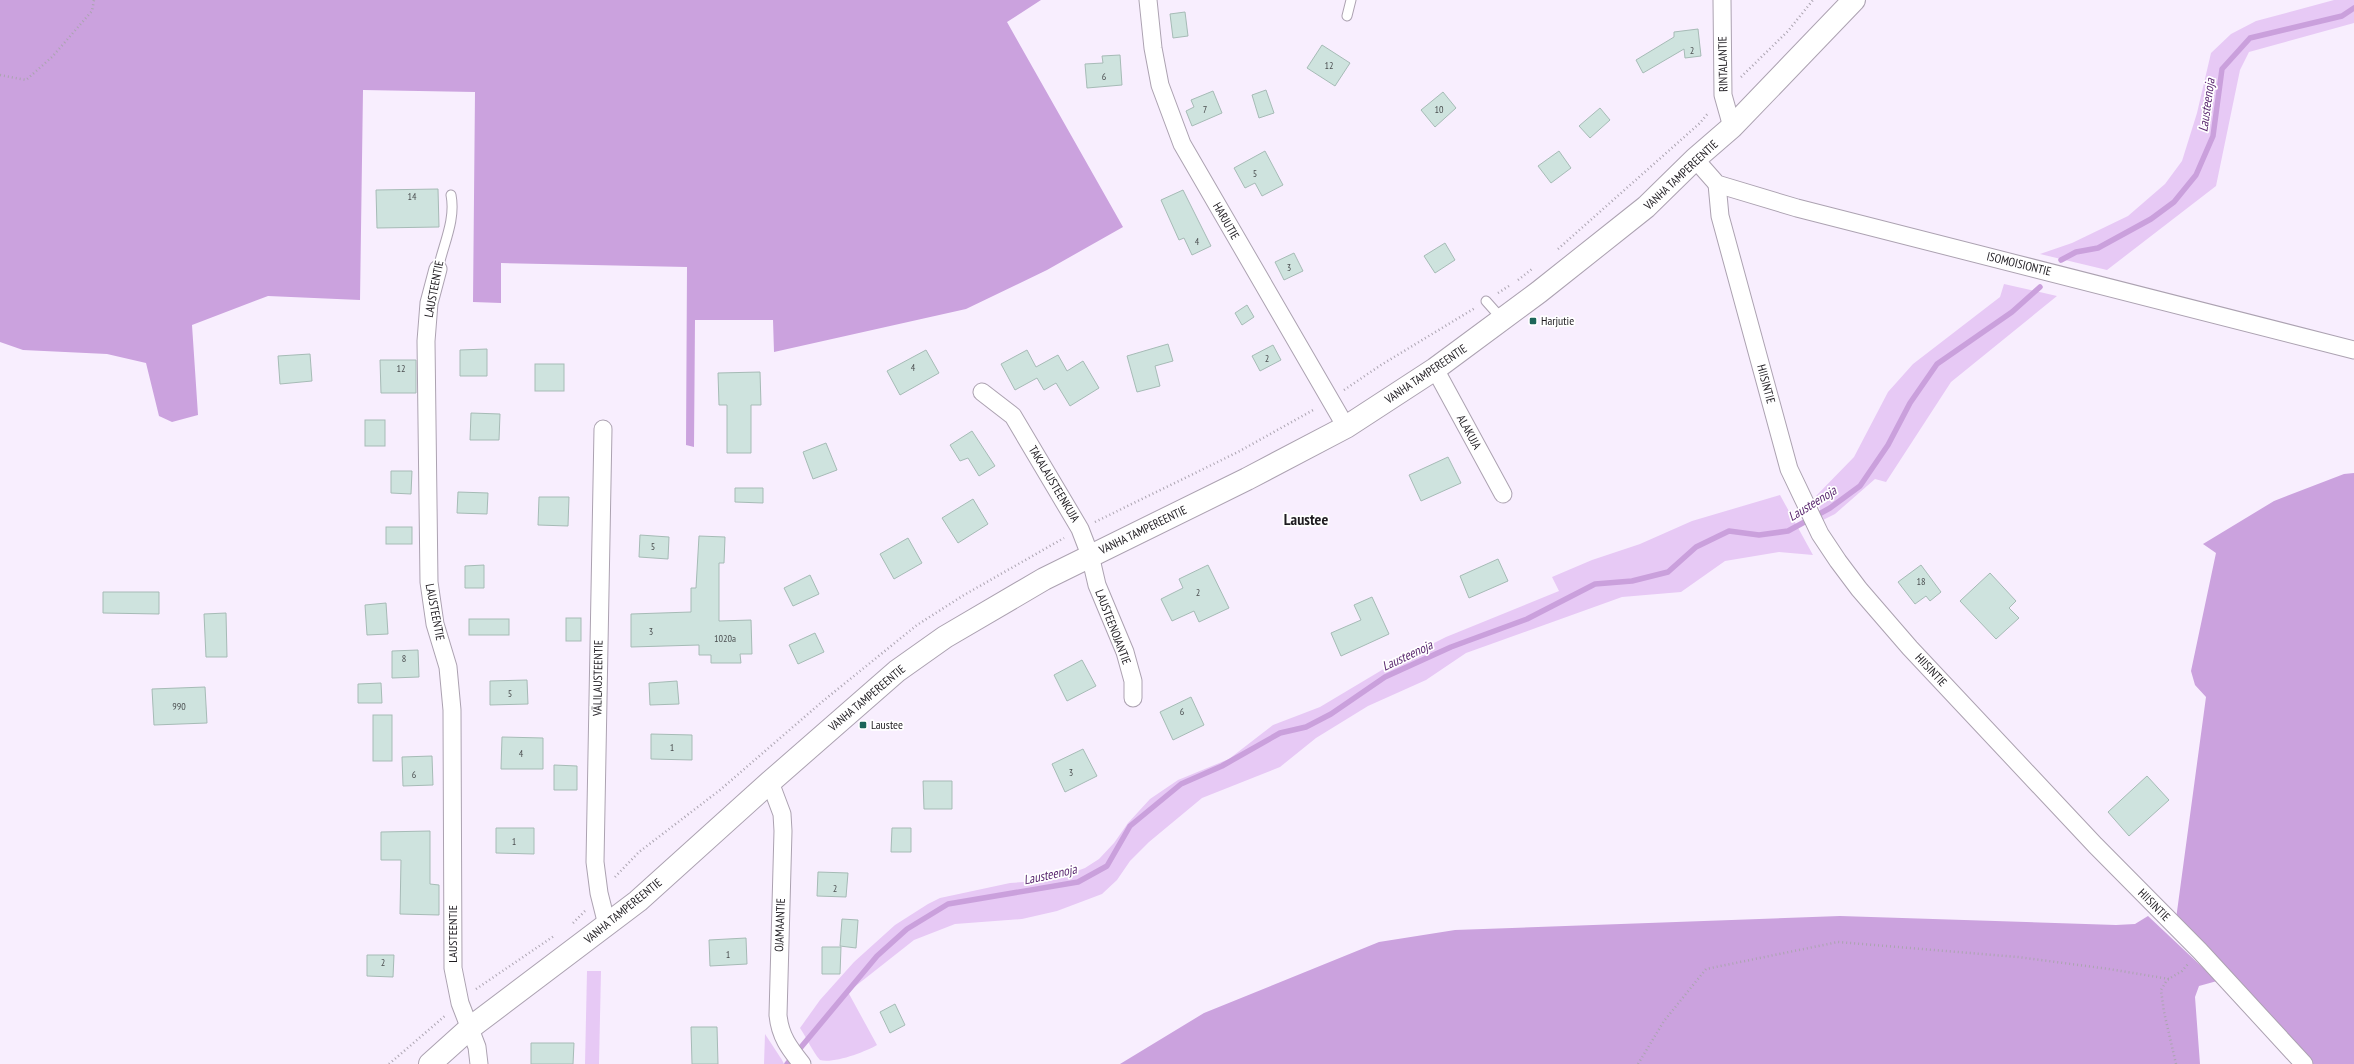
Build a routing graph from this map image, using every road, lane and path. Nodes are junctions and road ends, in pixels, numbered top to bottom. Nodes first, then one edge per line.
1 (94, 0) edge
2 (1148, 0) edge
3 (1351, 0) edge
4 (1722, 0) edge
5 (1854, 0) edge
6 (1347, 16) dead end
7 (0, 75) edge
8 (1732, 127) junction
9 (1695, 160) junction
10 (1717, 184) junction
11 (451, 195) dead end
12 (438, 268) joint
13 (1486, 301) dead end
14 (1502, 320) junction
15 (2354, 350) edge
16 (1435, 369) junction
17 (982, 392) dead end
18 (1346, 427) junction
19 (603, 429) dead end
20 (1503, 494) dead end
21 (1090, 555) junction
22 (1133, 698) dead end
23 (770, 782) junction
24 (607, 925) junction
25 (2200, 951) junction
26 (2169, 979) junction
27 (470, 1028) junction
28 (430, 1064) edge
29 (479, 1064) edge
30 (802, 1064) edge
31 (1638, 1064) edge
32 (2176, 1064) edge
33 (2304, 1064) edge

1 - 7 path
2 - 18 street, HARJUTIE
3 - 6 lane
4 - 8 street, RINTALANTIE
5 - 8 main road, VANHA TAMPEREENTIE
8 - 9 main road, VANHA TAMPEREENTIE
9 - 10 street
9 - 14 main road, VANHA TAMPEREENTIE
10 - 15 street, ISOMOISIONTIE
10 - 25 street, HIISINTIE
11 - 12 lane, LAUSTEENTIE
12 - 27 street, LAUSTEENTIE
13 - 14 lane
14 - 16 main road, VANHA TAMPEREENTIE
16 - 18 main road, VANHA TAMPEREENTIE
16 - 20 street, ALAKUJA
17 - 21 street, TAKALAUSTEENKUJA
18 - 21 main road, VANHA TAMPEREENTIE
19 - 24 street, VÄLILAUSTEENTIE
21 - 22 street, LAUSTEENOJANTIE
21 - 23 main road, VANHA TAMPEREENTIE
23 - 24 main road, VANHA TAMPEREENTIE
23 - 30 street, OJAMAANTIE
24 - 27 main road, VANHA TAMPEREENTIE
25 - 26 path
25 - 33 street, HIISINTIE
26 - 31 path
26 - 32 path
27 - 28 main road, VANHA TAMPEREENTIE
27 - 29 street, LAUSTEENTIE

